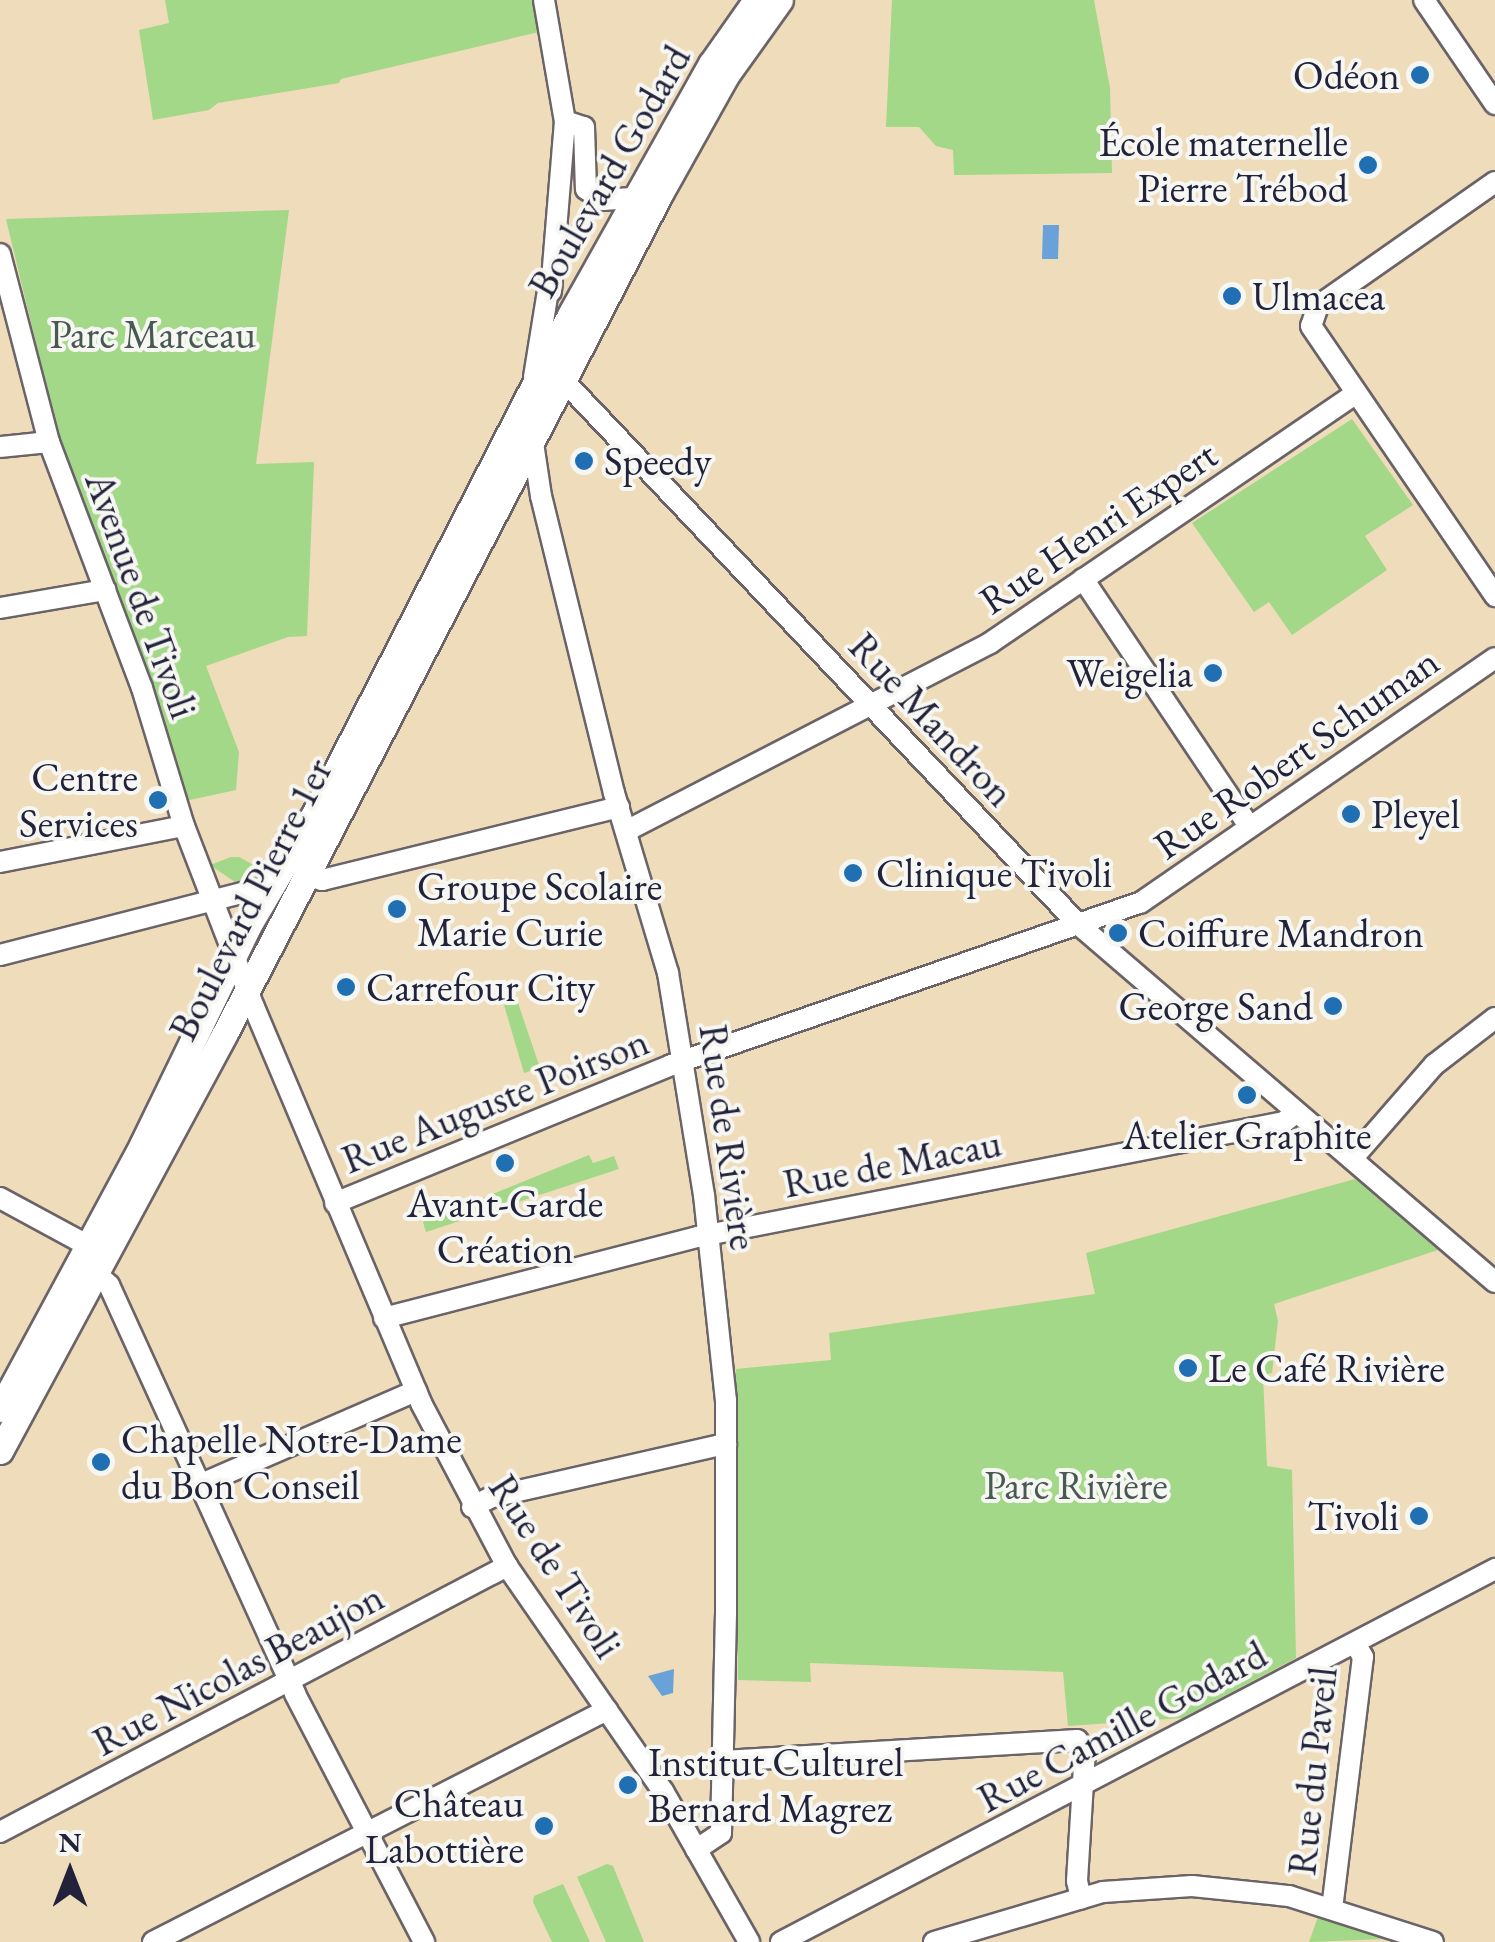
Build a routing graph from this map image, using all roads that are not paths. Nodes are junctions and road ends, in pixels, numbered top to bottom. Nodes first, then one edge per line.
1 (544, 0) edge
2 (756, 0) edge
3 (780, 0) edge
4 (1424, 0) edge
5 (1495, 104) edge
6 (565, 121) junction
7 (1495, 182) edge
8 (635, 198) junction
9 (1, 260) edge
10 (550, 278) junction
11 (555, 342) junction
12 (564, 381) junction
13 (534, 382) junction
14 (1356, 393) junction
15 (532, 438) junction
16 (49, 442) junction
17 (0, 447) edge
18 (502, 494) junction
19 (540, 496) junction
20 (1083, 579) junction
21 (105, 590) junction
22 (1495, 596) edge
23 (0, 608) edge
24 (1495, 658) edge
25 (871, 704) junction
26 (619, 808) junction
27 (184, 826) junction
28 (1249, 826) junction
29 (626, 832) junction
30 (0, 862) edge
31 (306, 874) junction
32 (272, 885) junction
33 (213, 901) junction
34 (1080, 925) junction
35 (0, 955) edge
36 (234, 955) junction
37 (263, 956) junction
38 (246, 988) junction
39 (1495, 1018) edge
40 (684, 1061) junction
41 (1296, 1112) junction
42 (1352, 1160) junction
43 (0, 1198) edge
44 (334, 1204) junction
45 (709, 1234) junction
46 (87, 1245) junction
47 (95, 1272) junction
48 (1495, 1282) edge
49 (384, 1318) junction
50 (416, 1391) junction
51 (0, 1409) edge
52 (726, 1444) junction
53 (0, 1451) edge
54 (197, 1486) junction
55 (472, 1508) junction
56 (506, 1566) junction
57 (1495, 1569) edge
58 (1355, 1643) junction
59 (289, 1683) junction
60 (606, 1710) junction
61 (723, 1761) junction
62 (1083, 1783) junction
63 (0, 1832) edge
64 (366, 1832) junction
65 (696, 1850) junction
66 (1081, 1899) junction
67 (1332, 1908) junction
68 (153, 1942) edge
69 (424, 1942) edge
70 (749, 1942) edge
71 (782, 1942) edge
72 (934, 1942) edge
73 (1432, 1942) edge

1 - 6 street
2 - 8 main road, Boulevard Godard
3 - 12 main road, Boulevard Godard
4 - 5 street
6 - 8 street
6 - 10 street
7 - 14 street
8 - 11 main road, Boulevard Godard
9 - 16 street, Avenue de Tivoli
10 - 11 street
10 - 13 street, Rue de Rivière
11 - 12 street
11 - 13 main road, Boulevard Godard
12 - 13 street
12 - 15 main road, Boulevard Pierre 1er
12 - 25 street, Rue Mandron
13 - 15 street, Rue de Rivière
13 - 32 main road, Boulevard Pierre 1er
14 - 20 street, Rue Henri Expert
14 - 22 street
15 - 18 main road, Boulevard Pierre 1er
15 - 19 street, Rue de Rivière
16 - 17 street
16 - 21 street, Avenue de Tivoli
18 - 19 street
18 - 31 main road, Boulevard Pierre 1er
19 - 26 street, Rue de Rivière
20 - 25 street, Rue Henri Expert
20 - 28 street
21 - 23 street
21 - 27 street, Avenue de Tivoli
24 - 28 street, Rue Robert Schuman
25 - 29 street, Rue Henri Expert
25 - 34 street, Rue Mandron
26 - 29 street, Rue de Rivière
26 - 31 street
27 - 30 street
27 - 33 street, Avenue de Tivoli
28 - 34 street, Rue Robert Schuman
29 - 40 street, Rue de Rivière
31 - 37 main road, Boulevard Pierre 1er
32 - 33 street
32 - 36 main road, Boulevard Pierre 1er
33 - 35 street
33 - 36 street, Avenue de Tivoli
34 - 40 street, Rue Auguste Poirson
34 - 41 street, Rue Mandron
36 - 37 street
36 - 38 street, Avenue de Tivoli
36 - 46 main road, Boulevard Pierre 1er
37 - 38 main road, Boulevard Pierre 1er
38 - 44 street, Rue de Tivoli
38 - 47 main road, Boulevard Pierre 1er
39 - 42 street
40 - 44 street, Rue Auguste Poirson
40 - 45 street, Rue de Rivière
41 - 42 street, Rue Mandron
41 - 45 street, Rue de Macau
42 - 48 street, Rue Mandron
43 - 46 street
44 - 49 street, Rue de Tivoli
45 - 49 street, Rue de Macau
45 - 52 street, Rue de Rivière
46 - 51 main road, Boulevard Pierre 1er
47 - 53 main road, Boulevard Pierre 1er
47 - 54 street
49 - 50 street, Rue de Tivoli
50 - 54 street
50 - 55 street, Rue de Tivoli
52 - 55 street
52 - 61 street, Rue de Rivière
54 - 59 street
55 - 56 street, Rue de Tivoli
56 - 59 street, Rue Nicolas Beaujon
56 - 60 street, Rue de Tivoli
57 - 58 street, Rue Camille Godard
58 - 62 street, Rue Camille Godard
58 - 67 street, Rue du Paveil
59 - 63 street, Rue Nicolas Beaujon
59 - 64 street
60 - 64 street
60 - 65 street, Rue de Tivoli
61 - 62 street
61 - 65 street, Rue de Rivière
62 - 66 street
62 - 71 street, Rue Camille Godard
64 - 68 street
64 - 69 street
65 - 70 street, Rue de Tivoli
66 - 67 street
66 - 72 street
67 - 73 street

